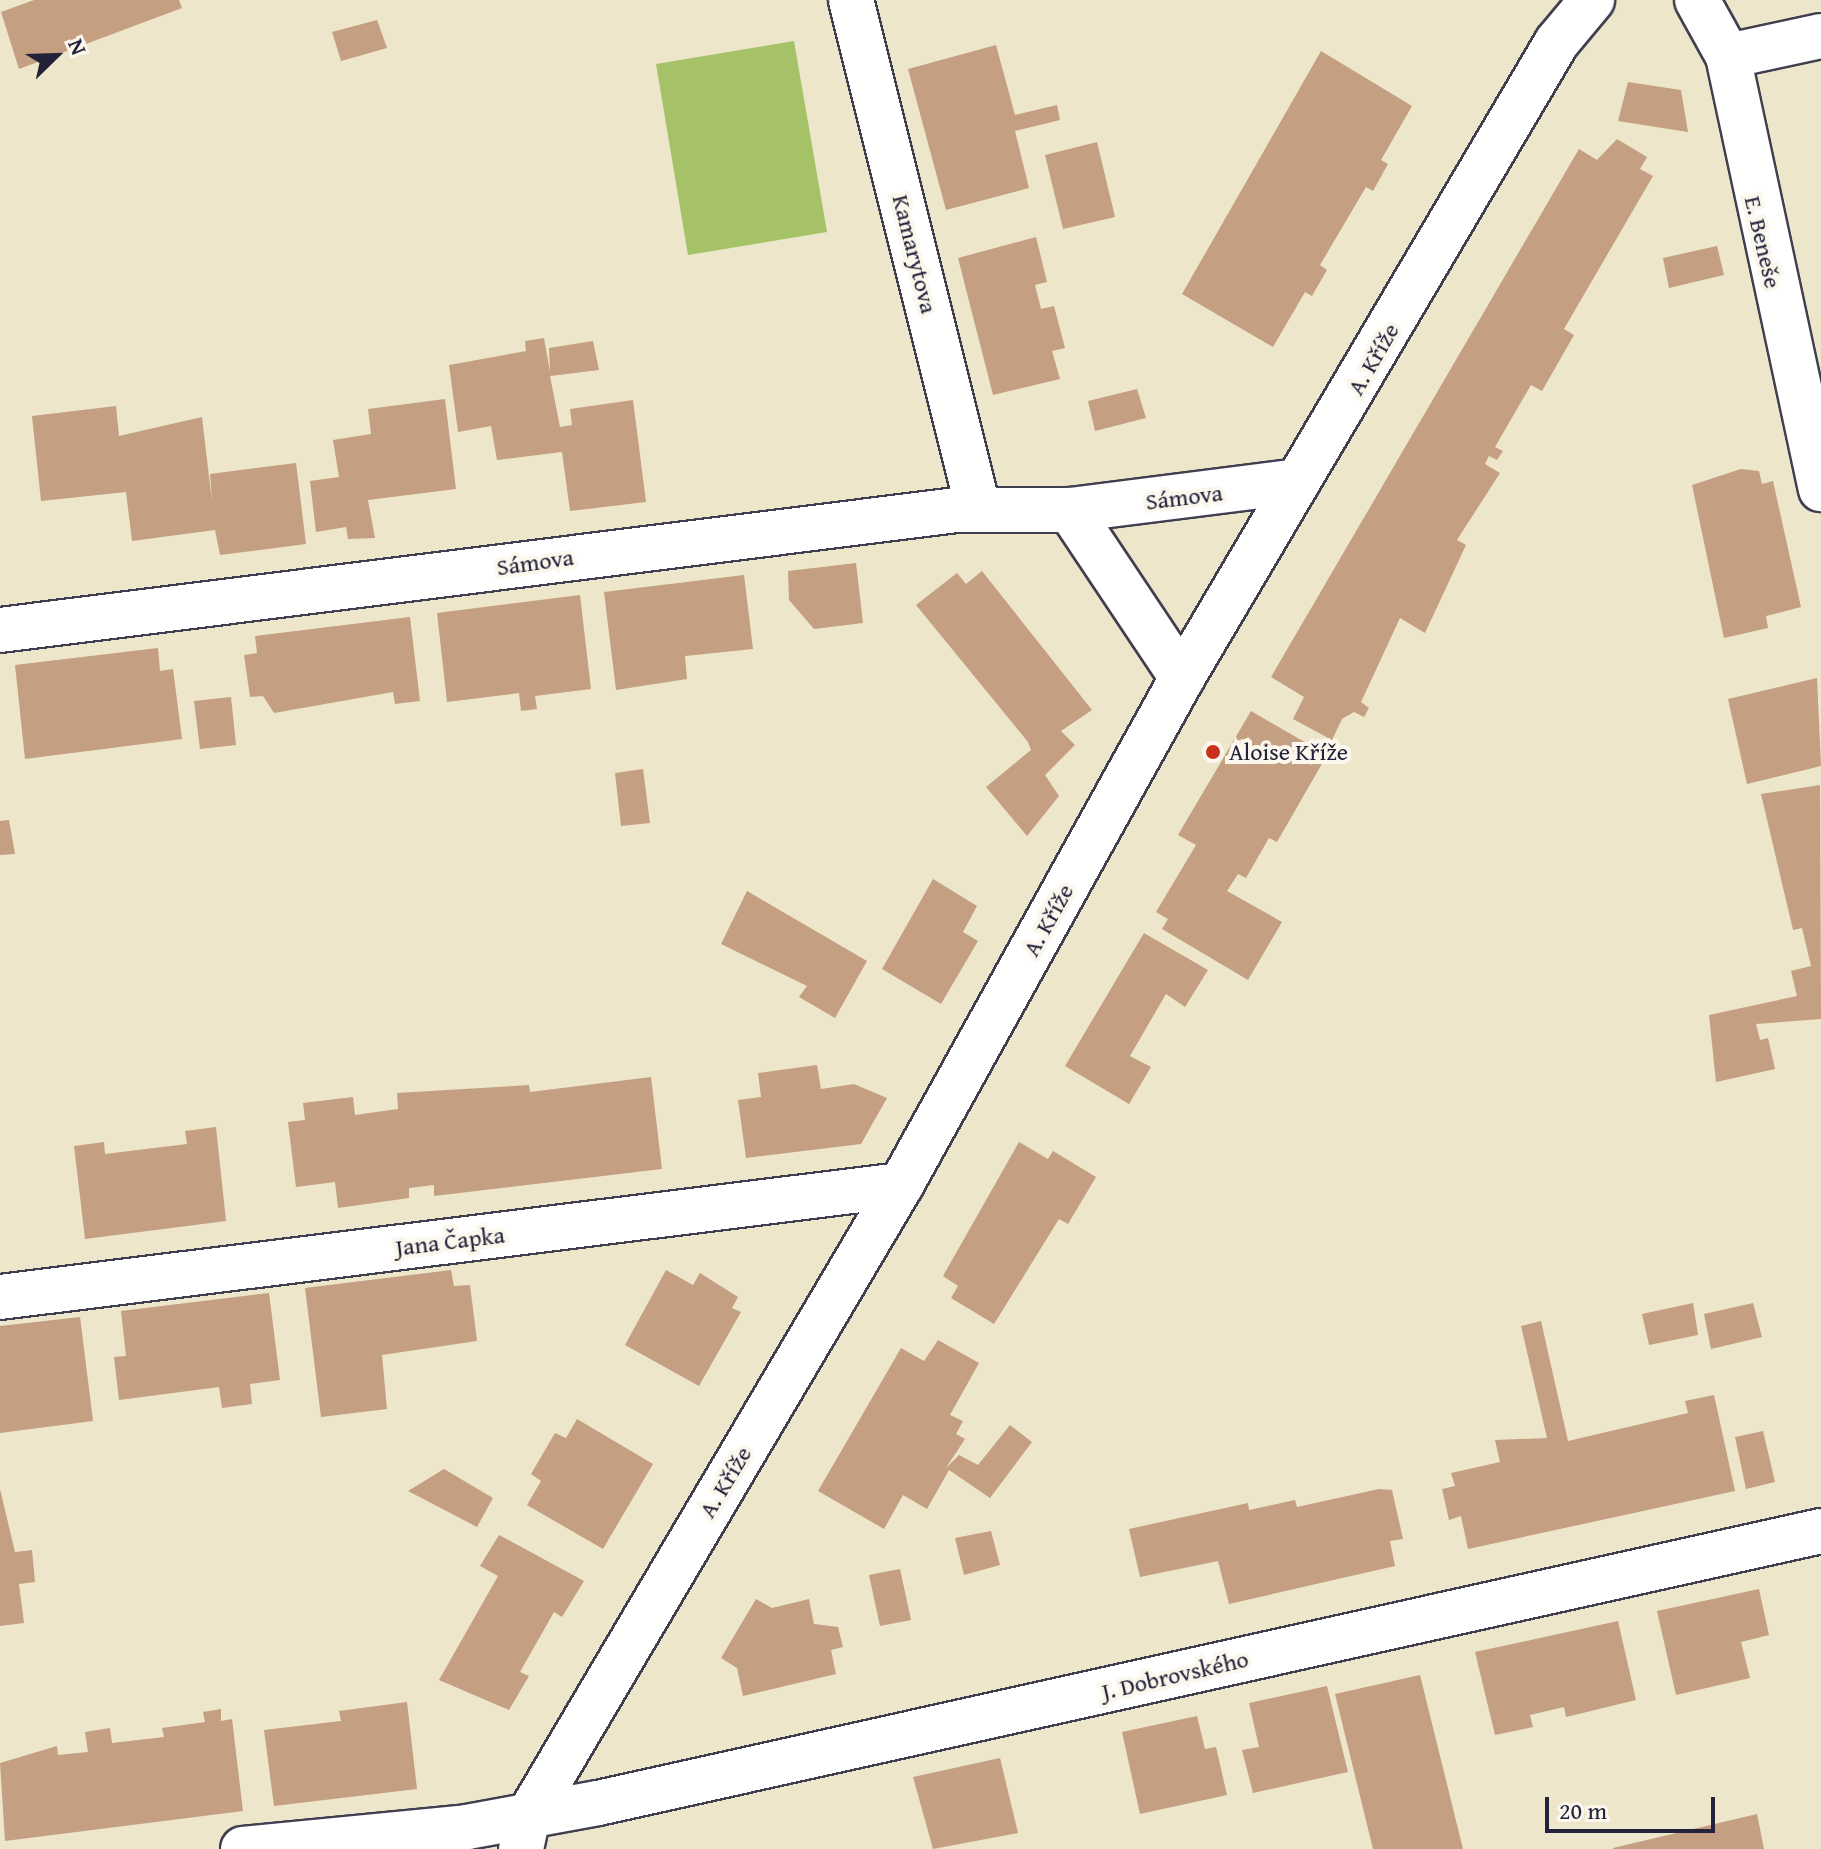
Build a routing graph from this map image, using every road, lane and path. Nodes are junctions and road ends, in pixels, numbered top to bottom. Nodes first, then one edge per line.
1 (851, 0) edge
2 (1592, 0) edge
3 (1697, 0) edge
4 (1821, 36) edge
5 (1728, 56) junction
6 (1298, 481) junction
7 (1821, 489) edge
8 (978, 508) junction
9 (1070, 510) junction
10 (0, 630) edge
11 (1182, 678) junction
12 (901, 1185) junction
13 (0, 1297) edge
14 (1821, 1531) edge
15 (524, 1833) edge
16 (243, 1849) edge

1 - 8 street, Kamarytova
2 - 6 street, A. Kříže
3 - 5 street, E. Beneše
4 - 5 street
5 - 7 street, E. Beneše
6 - 9 street, Sámova
6 - 11 street, A. Kříže
8 - 9 street, Sámova
8 - 10 street, Sámova
9 - 11 street
11 - 12 street, A. Kříže
12 - 13 street, Jana Čapka
12 - 15 street, A. Kříže
14 - 15 street, J. Dobrovského
15 - 16 street, J. Dobrovského

